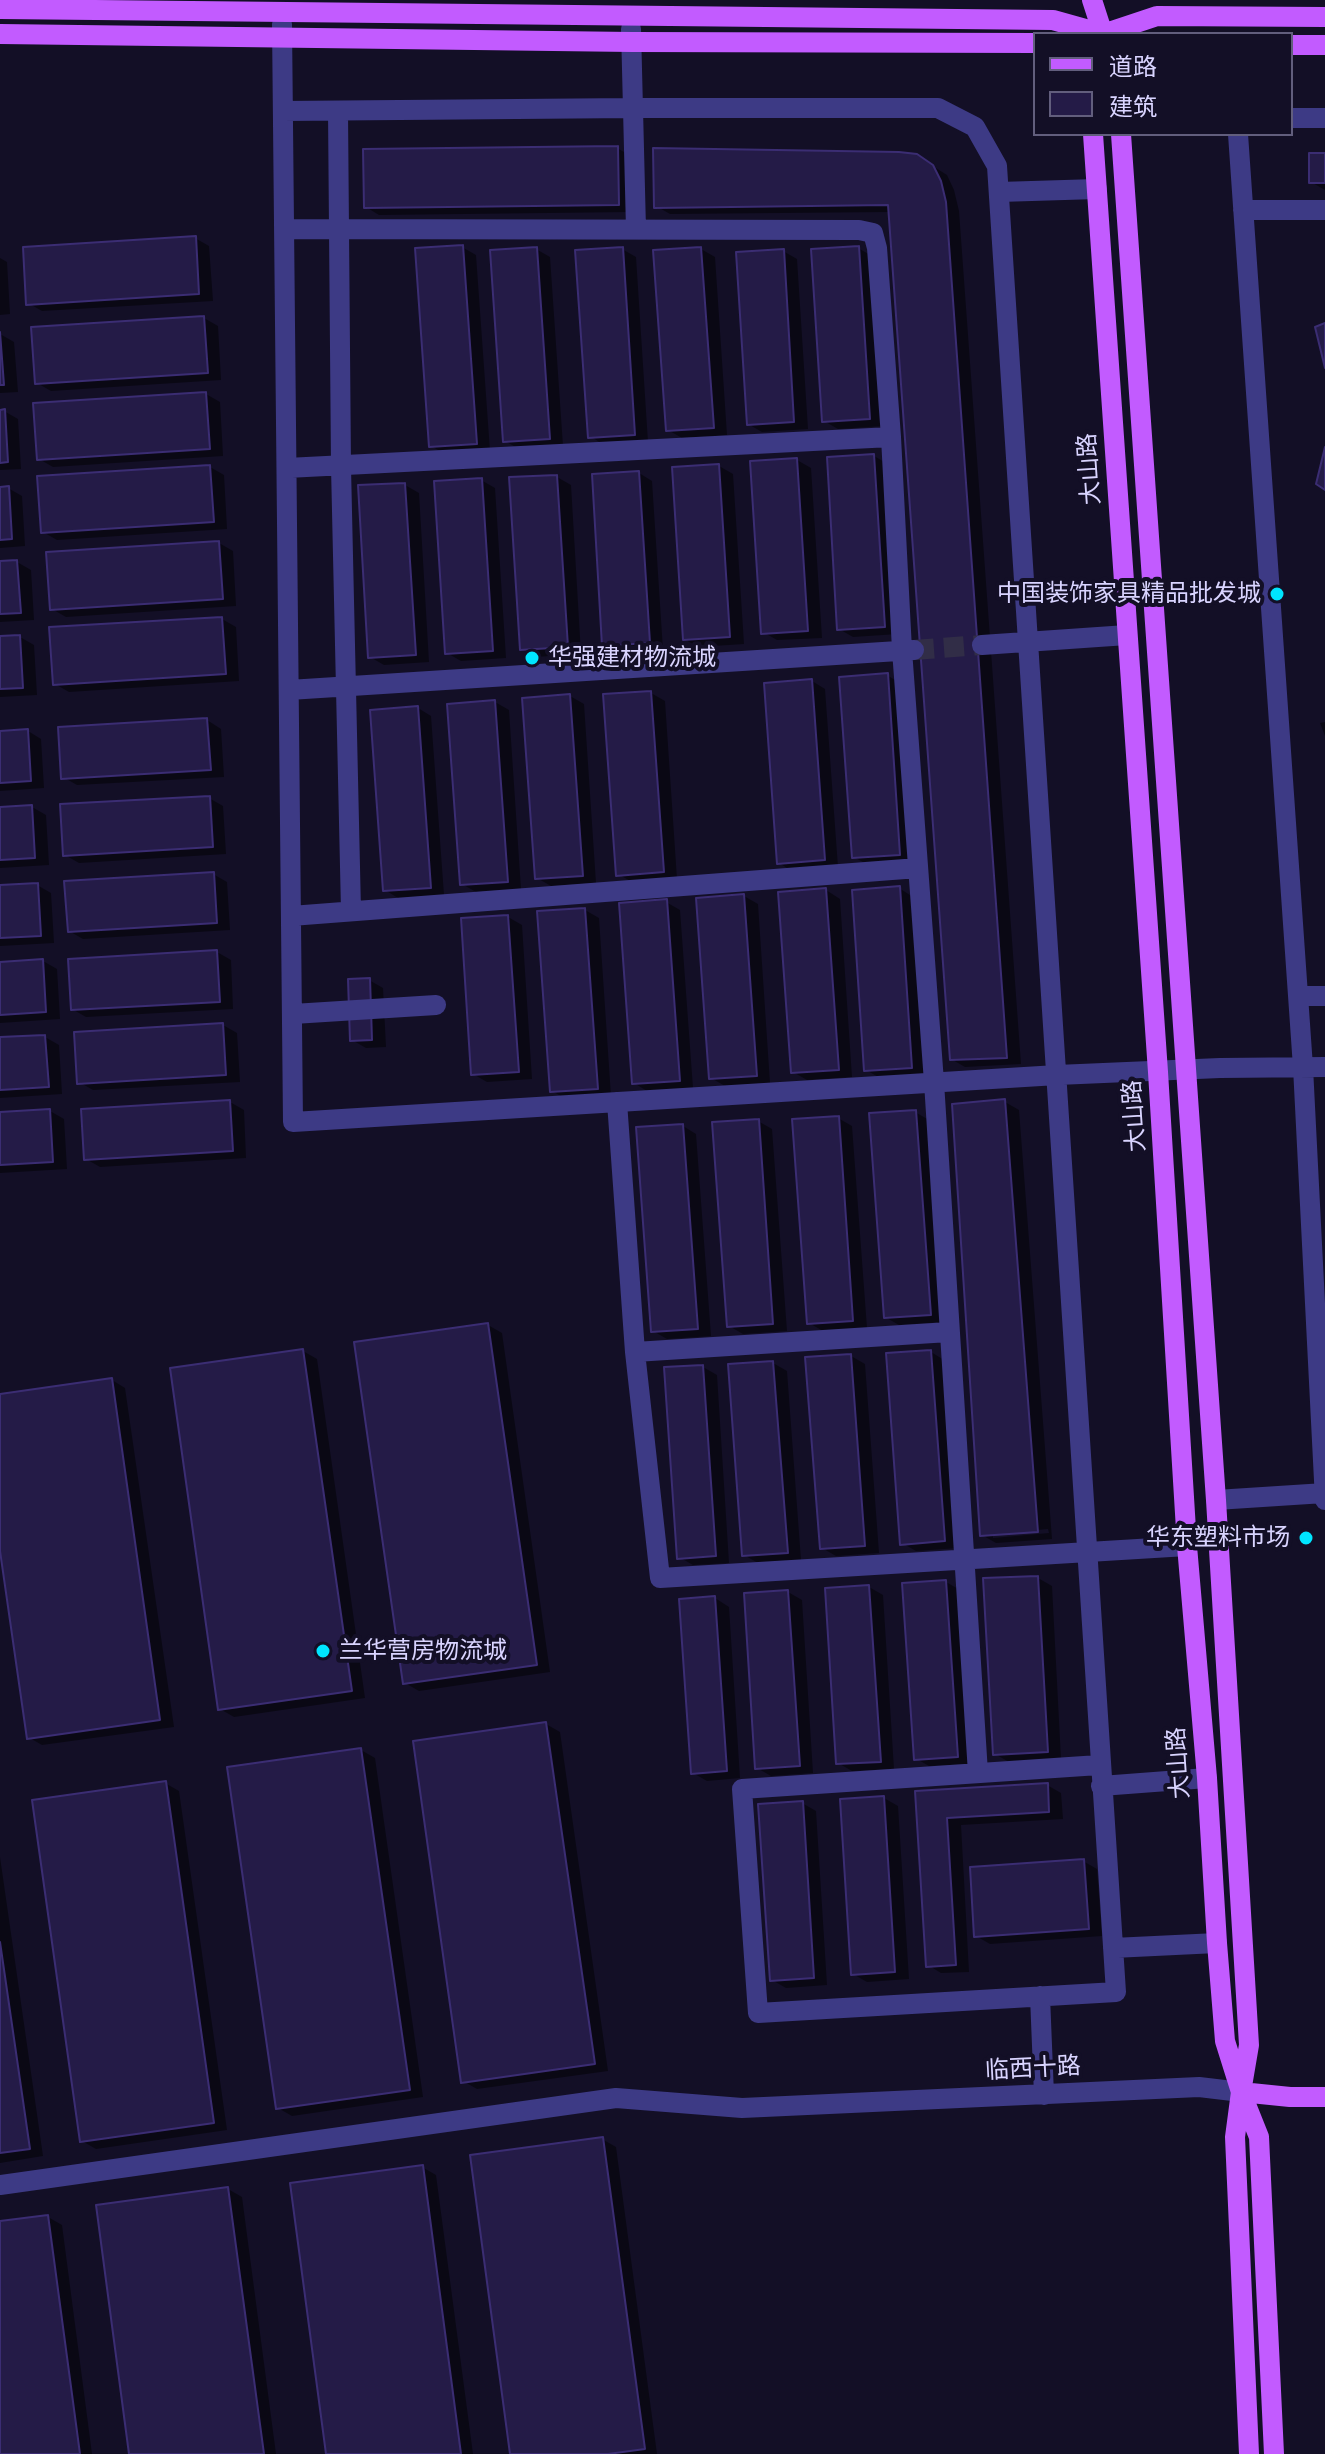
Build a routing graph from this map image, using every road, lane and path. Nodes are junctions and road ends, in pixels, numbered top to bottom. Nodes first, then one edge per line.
1 (1092, 0) edge
2 (1109, 0) edge
3 (0, 9) edge
4 (1325, 17) edge
5 (0, 20) edge
6 (282, 30) junction
7 (1096, 32) edge
8 (1102, 32) edge
9 (1103, 32) edge
10 (1109, 32) edge
11 (0, 34) edge
12 (1033, 34) edge
13 (632, 36) junction
14 (1033, 43) edge
15 (1293, 45) edge
16 (1325, 45) edge
17 (633, 108) junction
18 (283, 111) junction
19 (338, 111) junction
20 (1293, 118) edge
21 (1325, 118) edge
22 (1093, 136) edge
23 (1121, 136) edge
24 (1238, 136) edge
25 (1097, 189) junction
26 (999, 192) junction
27 (1243, 210) junction
28 (1325, 210) edge
29 (340, 228) junction
30 (284, 229) junction
31 (636, 229) junction
32 (891, 437) junction
33 (341, 467) junction
34 (287, 468) junction
35 (1127, 635) junction
36 (1028, 642) junction
37 (982, 645) tunnel mouth
38 (908, 650) junction
39 (347, 687) junction
40 (289, 690) junction
41 (918, 868) junction
42 (351, 911) junction
43 (291, 916) junction
44 (1298, 996) junction
45 (1325, 996) edge
46 (436, 1005) dead end
47 (293, 1014) junction
48 (1303, 1067) junction
49 (1325, 1067) edge
50 (1188, 1071) junction
51 (1158, 1072) junction
52 (1057, 1075) junction
53 (934, 1082) junction
54 (617, 1102) junction
55 (1316, 1135) edge
56 (949, 1332) junction
57 (635, 1352) junction
58 (1325, 1493) edge
59 (1216, 1500) junction
60 (1325, 1500) edge
61 (1187, 1546) junction
62 (1087, 1551) junction
63 (964, 1559) junction
64 (1099, 1765) junction
65 (978, 1773) junction
66 (1207, 1778) junction
67 (1101, 1786) junction
68 (1217, 1943) junction
69 (1113, 1948) junction
70 (1040, 1996) junction
71 (1241, 2092) junction
72 (1044, 2095) junction
73 (1325, 2097) edge
74 (0, 2185) edge
75 (1249, 2454) edge
76 (1274, 2454) edge

1 - 8 main road
2 - 9 main road
3 - 7 main road
4 - 10 main road
5 - 6 main road
6 - 11 main road
6 - 13 main road
6 - 18 street
12 - 13 main road
13 - 14 main road
13 - 17 street
15 - 16 main road
17 - 19 street
17 - 26 street
17 - 31 street
18 - 19 street
18 - 30 street
19 - 29 street
20 - 21 street
22 - 25 main road, 大山路
23 - 50 main road, 大山路
24 - 27 street
25 - 26 street
25 - 35 main road, 大山路
26 - 36 street
27 - 28 street
27 - 44 street
29 - 30 street
29 - 31 street
29 - 33 street
30 - 34 street
31 - 32 street
32 - 33 street
32 - 38 street
33 - 34 street
33 - 39 street
34 - 40 street
35 - 36 street
35 - 51 main road, 大山路
36 - 37 street
36 - 52 street
38 - 39 street
38 - 41 street
39 - 40 street
39 - 42 street
40 - 43 street
41 - 42 street
41 - 53 street
42 - 43 street
43 - 47 street
44 - 45 street
44 - 48 street
46 - 47 street
47 - 54 street
48 - 49 street
48 - 50 street
48 - 55 street
50 - 51 street
50 - 59 main road, 大山路
51 - 52 street
51 - 61 main road, 大山路
52 - 53 street
52 - 62 street
53 - 54 street
53 - 56 street
54 - 57 street
55 - 58 street
56 - 57 street
56 - 63 street
57 - 63 street
58 - 59 street
58 - 60 street
59 - 71 main road, 大山路
61 - 62 street
61 - 66 main road, 大山路
62 - 63 street
62 - 64 street
63 - 65 street
64 - 65 street
64 - 67 street
65 - 70 street
66 - 67 street
66 - 68 main road, 大山路
67 - 69 street
68 - 69 street
68 - 71 main road, 大山路
69 - 70 street
70 - 72 street
71 - 72 street, 临西十路
71 - 73 main road, 临西十路
71 - 75 main road, 大山路
71 - 76 main road, 大山路
72 - 74 street, 临西十路

